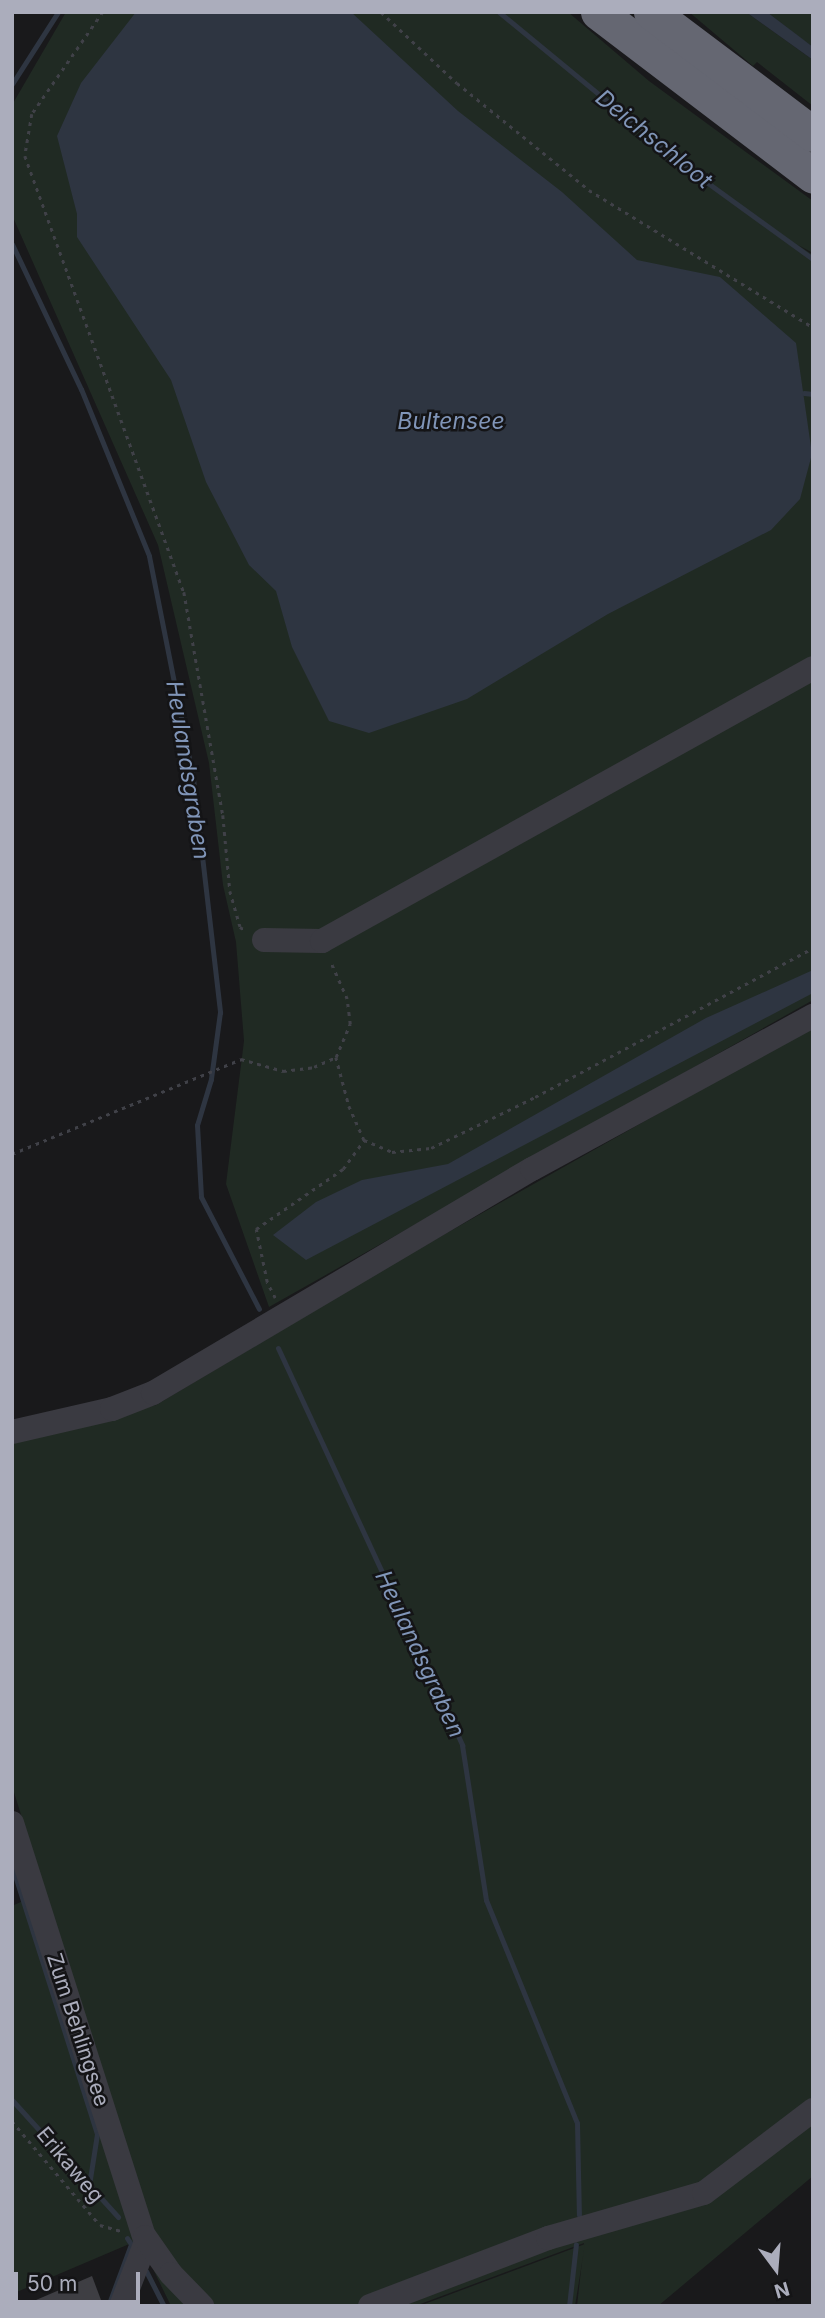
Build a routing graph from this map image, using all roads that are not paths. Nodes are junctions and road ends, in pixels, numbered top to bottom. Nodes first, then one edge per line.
1 (598, 12) edge
2 (651, 12) edge
3 (813, 134) edge
4 (813, 176) edge
5 (813, 668) edge
6 (264, 940) road end
7 (813, 1016) edge
8 (12, 1432) edge
9 (12, 1823) edge
10 (813, 2110) edge
11 (145, 2237) junction
12 (121, 2306) edge
13 (202, 2306) edge
14 (370, 2306) edge

1 - 4 highway
2 - 3 highway
5 - 6 street
7 - 8 street
9 - 11 street, Zum Behlingsee
10 - 14 street
11 - 12 street
11 - 13 street, Zum Behlingsee

